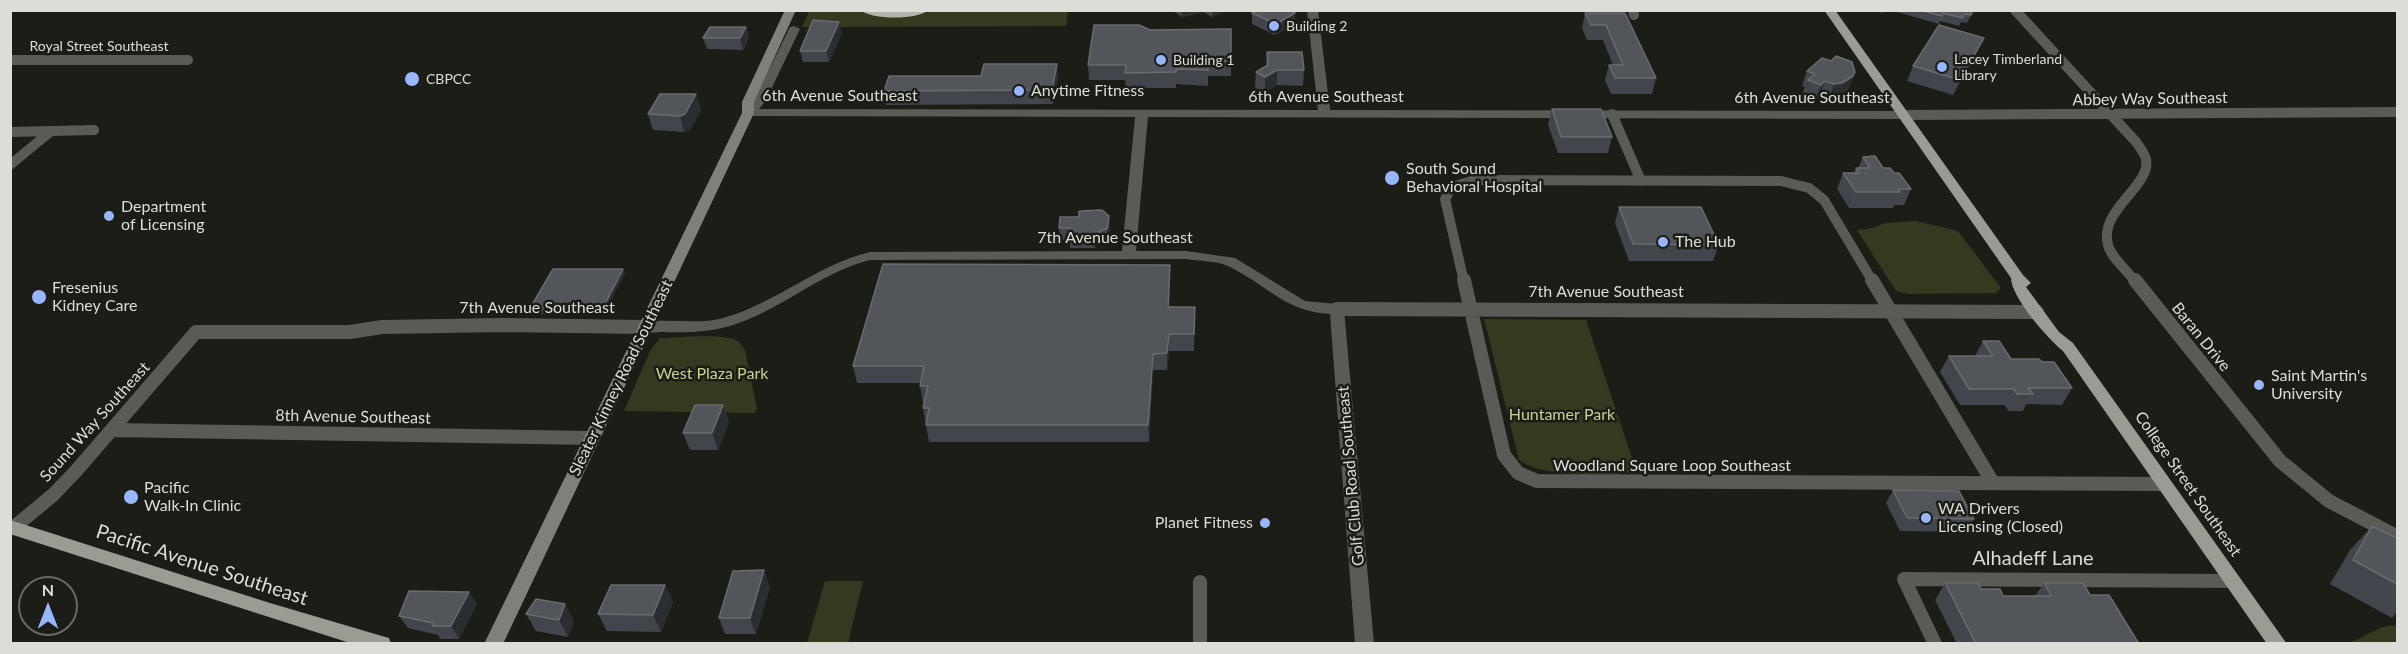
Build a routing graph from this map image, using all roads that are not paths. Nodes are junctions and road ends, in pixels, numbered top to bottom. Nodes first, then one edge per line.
1 (791, 10) edge
2 (802, 10) edge
3 (866, 10) edge
4 (923, 10) edge
5 (1312, 10) edge
6 (1829, 10) edge
7 (2014, 10) edge
8 (794, 29) joint
9 (10, 60) edge
10 (188, 60) dead end
11 (2397, 112) edge
12 (748, 113) junction
13 (1142, 113) junction
14 (1324, 113) junction
15 (1612, 114) junction
16 (1904, 115) junction
17 (2111, 115) junction
18 (94, 130) dead end
19 (10, 132) edge
20 (50, 132) junction
21 (10, 165) edge
22 (1641, 181) junction
23 (1129, 256) junction
24 (2018, 278) junction
25 (1337, 309) junction
26 (1468, 310) junction
27 (1889, 311) junction
28 (2037, 312) junction
29 (645, 327) junction
30 (196, 332) joint
31 (2068, 347) junction
32 (113, 430) junction
33 (592, 438) junction
34 (1993, 483) junction
35 (2163, 484) junction
36 (12, 527) edge
37 (2397, 537) edge
38 (2232, 581) junction
39 (1200, 582) dead end
40 (382, 644) edge
41 (493, 644) edge
42 (1200, 644) edge
43 (1365, 644) edge
44 (1935, 644) edge
45 (2278, 644) edge

1 - 12 main road, Sleater Kinney Road Southeast
2 - 8 main road, Sleater Kinney Road Southeast
3 - 4 highway
5 - 14 street
6 - 16 main road, College Street Southeast
7 - 17 street
8 - 12 street, Sleater Kinney Road Southeast
9 - 10 street, Royal Street Southeast
11 - 17 street, Abbey Way Southeast
12 - 13 street, 6th Avenue Southeast
12 - 29 main road, Sleater Kinney Road Southeast
13 - 14 street, 6th Avenue Southeast
13 - 23 street
14 - 15 street, 6th Avenue Southeast
15 - 16 street, 6th Avenue Southeast
15 - 22 street
16 - 17 street, Abbey Way Southeast
16 - 24 main road, College Street Southeast
17 - 37 street, Baran Drive
18 - 20 street
19 - 20 street
20 - 21 street
22 - 26 street, Woodland Square Loop Southeast
22 - 27 street, Woodland Square Loop Southeast
23 - 25 street, 7th Avenue Southeast
23 - 29 street, 7th Avenue Southeast
24 - 28 main road, College Street Southeast
24 - 31 main road, College Street Southeast
25 - 26 street, 7th Avenue Southeast
25 - 43 street, Golf Club Road Southeast
26 - 27 street, 7th Avenue Southeast
26 - 34 street, Woodland Square Loop Southeast
27 - 28 street, 7th Avenue Southeast
27 - 34 street, Woodland Square Loop Southeast
28 - 31 main road, College Street Southeast
29 - 30 street, 7th Avenue Southeast
29 - 33 main road, Sleater Kinney Road Southeast
30 - 32 street, Sound Way Southeast
31 - 35 main road, College Street Southeast
32 - 33 street, 8th Avenue Southeast
32 - 36 street, Sound Way Southeast
33 - 41 main road, Sleater Kinney Road Southeast
34 - 35 street, Woodland Square Loop Southeast
35 - 38 main road, College Street Southeast
36 - 40 main road, Pacific Avenue Southeast
38 - 44 street, Alhadeff Lane
38 - 45 main road, College Street Southeast
39 - 42 street

